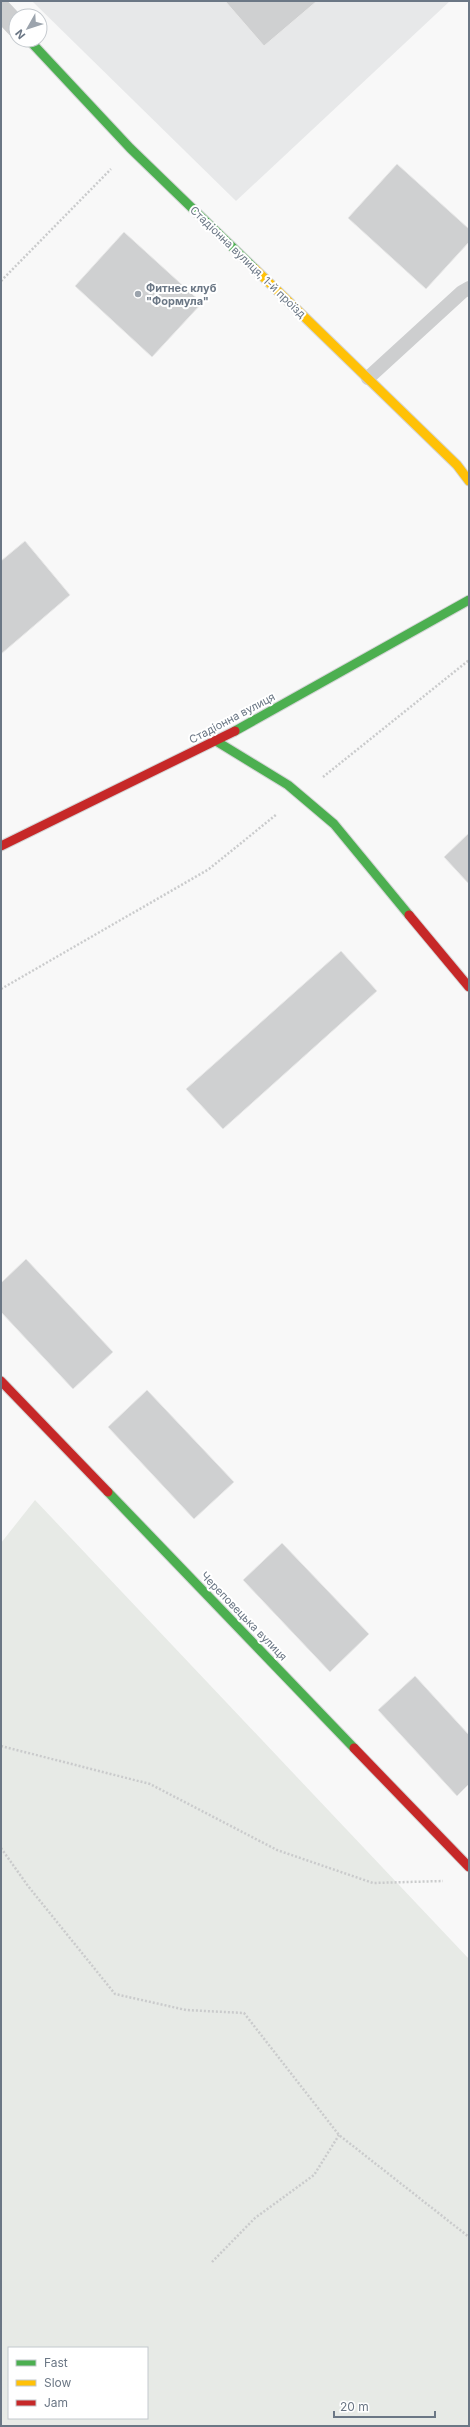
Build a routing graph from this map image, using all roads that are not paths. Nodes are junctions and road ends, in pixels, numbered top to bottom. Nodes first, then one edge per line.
1 (1, 10) edge
2 (8, 17) edge
3 (36, 48) edge
4 (469, 288) edge
5 (368, 378) junction
6 (469, 481) edge
7 (469, 600) edge
8 (216, 741) junction
9 (1, 846) edge
10 (469, 987) edge
11 (1, 1381) edge
12 (469, 1867) edge

1 - 2 street
3 - 5 street, Стадіонна вулиця, 1-й проїзд
4 - 5 lane
5 - 6 street, Стадіонна вулиця, 1-й проїзд
7 - 8 street, Стадіонна вулиця
8 - 9 street, Стадіонна вулиця
8 - 10 street
11 - 12 street, Череповецька вулиця

